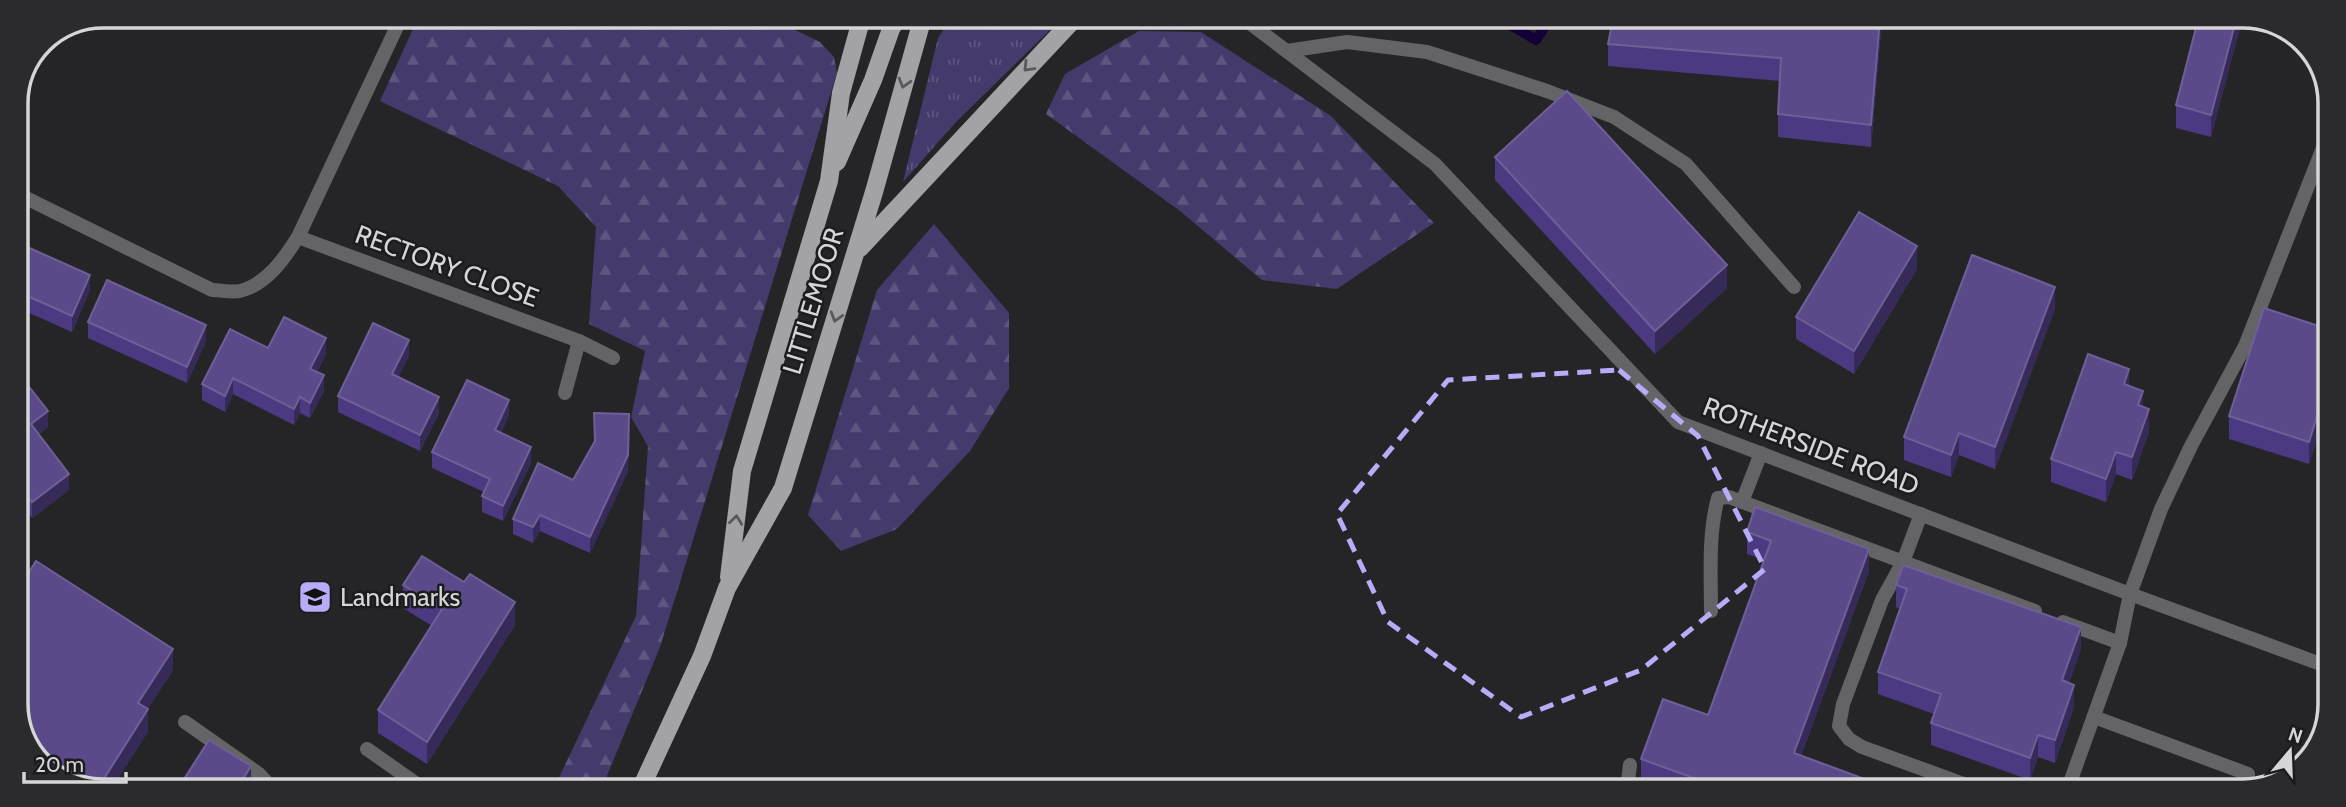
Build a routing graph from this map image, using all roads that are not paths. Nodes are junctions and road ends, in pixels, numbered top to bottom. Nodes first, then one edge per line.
1 (396, 28) edge
2 (859, 28) edge
3 (892, 28) edge
4 (920, 28) edge
5 (1066, 28) edge
6 (1256, 28) edge
7 (1287, 51) junction
8 (2318, 160) edge
9 (829, 181) junction
10 (28, 199) edge
11 (298, 237) junction
12 (856, 252) junction
13 (1794, 286) dead end
14 (579, 341) junction
15 (613, 358) dead end
16 (565, 393) dead end
17 (1761, 453) junction
18 (1742, 502) junction
19 (1921, 514) junction
20 (1903, 562) junction
21 (727, 588) junction
22 (2130, 594) junction
23 (1711, 611) dead end
24 (2120, 643) junction
25 (2318, 663) edge
26 (2094, 717) junction
27 (185, 722) dead end
28 (367, 749) dead end
29 (1630, 765) dead end
30 (2248, 774) dead end
31 (264, 779) edge
32 (409, 779) edge
33 (646, 779) edge
34 (1628, 779) edge
35 (1950, 779) edge
36 (2071, 779) edge

1 - 11 street
2 - 9 main road, LITTLEMOOR
3 - 9 main road
4 -> 12 main road, LITTLEMOOR
5 -> 12 main road
6 - 7 street, ROTHERSIDE ROAD
7 - 13 street
7 - 17 street, ROTHERSIDE ROAD
8 - 22 street
21 -> 9 main road, LITTLEMOOR
10 - 11 street
11 - 14 street, RECTORY CLOSE
12 -> 21 main road, LITTLEMOOR
14 - 15 street, RECTORY CLOSE
14 - 16 street
17 - 18 street
17 - 19 street, ROTHERSIDE ROAD
18 - 20 street
18 - 23 street
19 - 20 street
19 - 22 street, ROTHERSIDE ROAD
20 - 24 street
20 - 35 street
21 - 33 main road, LITTLEMOOR
22 - 24 street
22 - 25 street, ROTHERSIDE ROAD
24 - 26 street
26 - 30 street
26 - 36 street
27 - 31 street
28 - 32 street
29 - 34 street

